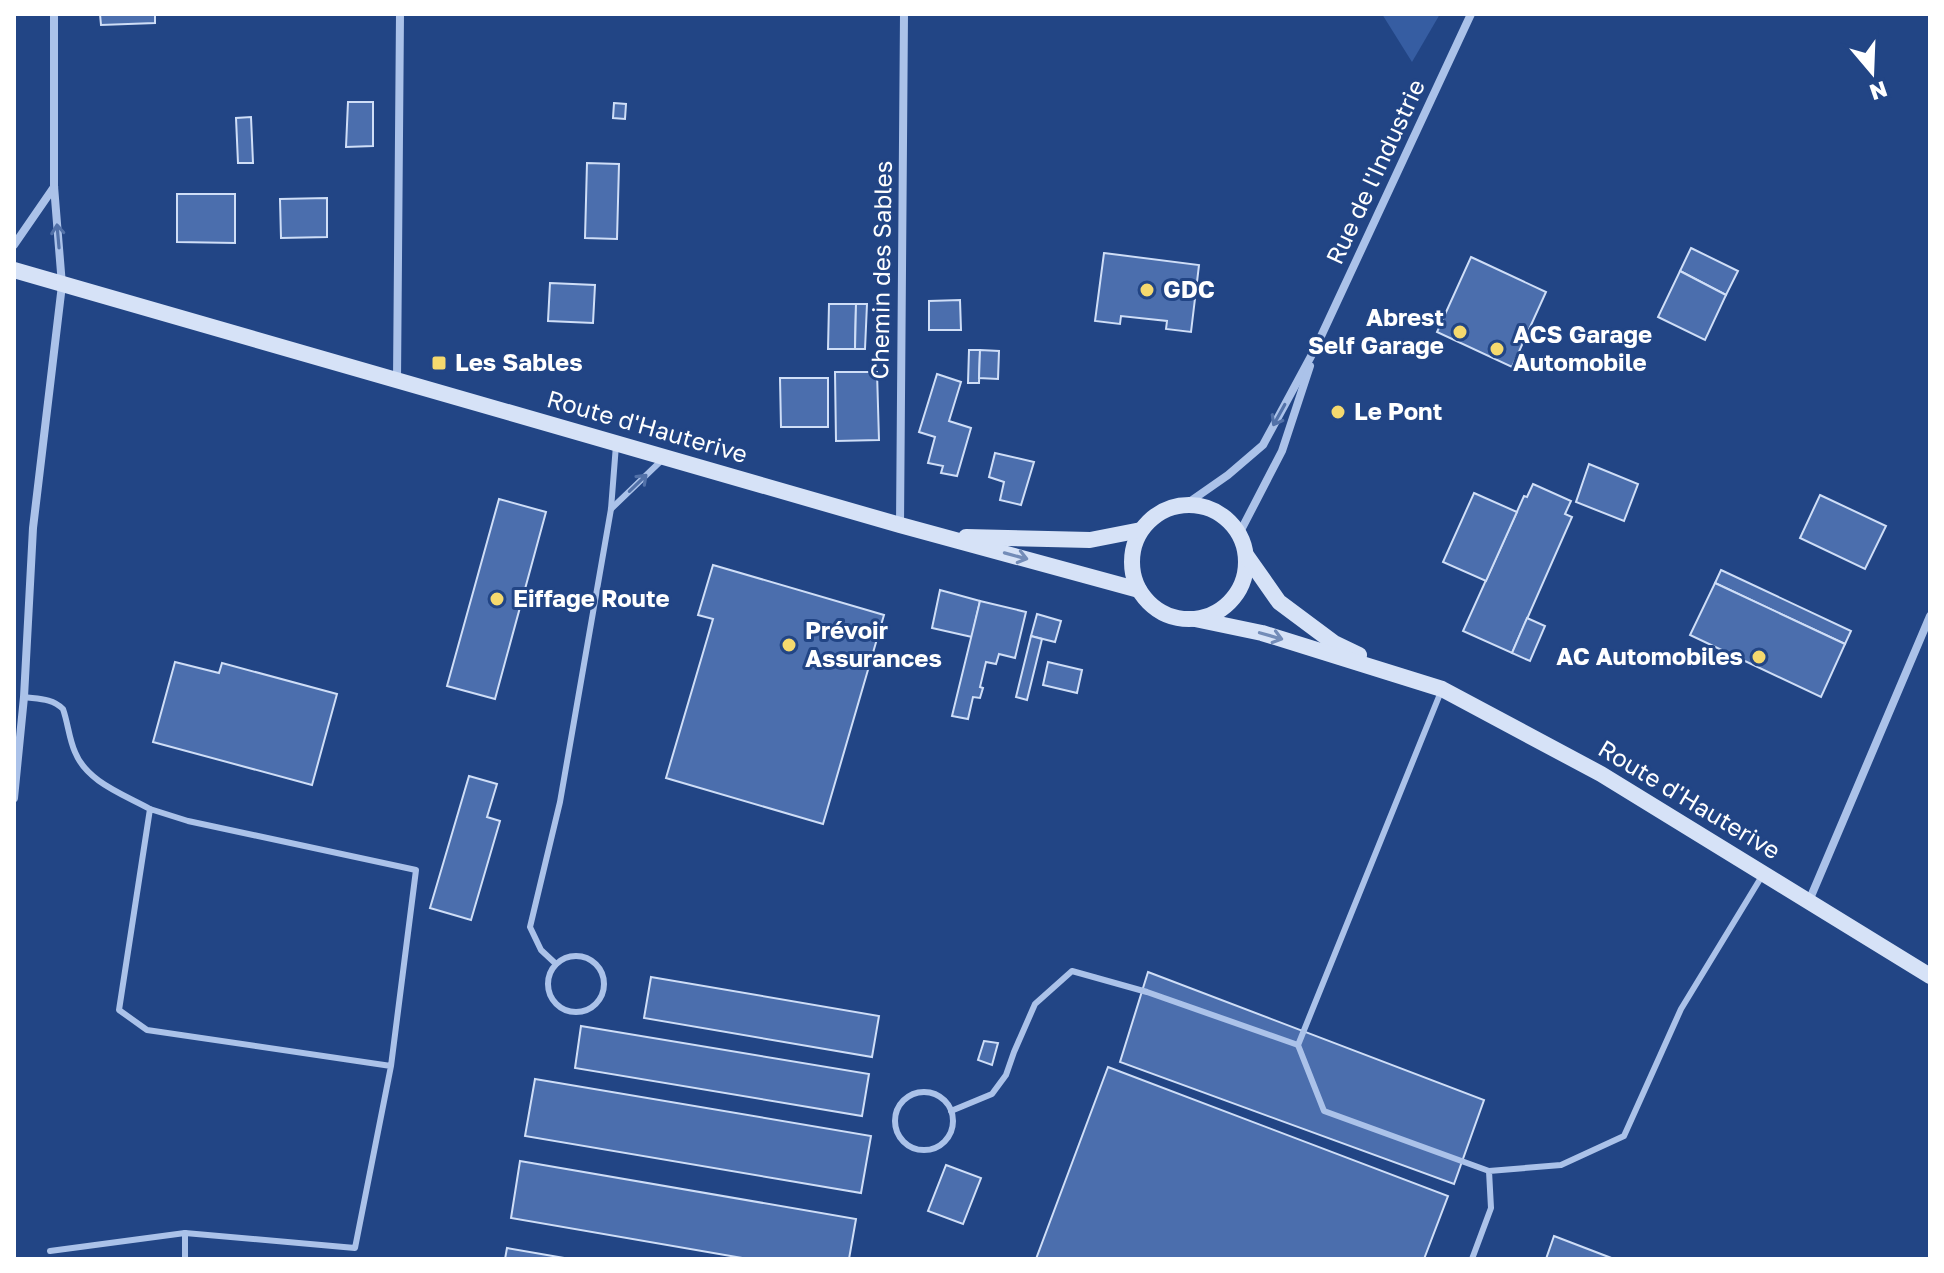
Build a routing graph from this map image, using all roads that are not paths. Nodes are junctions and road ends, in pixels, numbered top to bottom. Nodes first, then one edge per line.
1 (54, 14) edge
2 (400, 14) edge
3 (904, 14) edge
4 (1471, 14) edge
5 (54, 186) junction
6 (14, 245) edge
7 (14, 270) edge
8 (62, 285) junction
9 (1316, 347) junction
10 (397, 381) junction
11 (616, 443) junction
12 (665, 457) junction
13 (1185, 505) junction
14 (611, 509) junction
15 (900, 525) junction
16 (1141, 530) junction
17 (1239, 534) junction
18 (941, 536) junction
19 (1246, 555) junction
20 (1139, 590) junction
21 (1930, 616) edge
22 (1195, 619) junction
23 (1415, 681) junction
24 (1442, 689) junction
25 (24, 697) junction
26 (14, 798) edge
27 (150, 809) junction
28 (1764, 874) junction
29 (1809, 902) junction
30 (556, 964) junction
31 (1930, 976) edge
32 (1298, 1045) junction
33 (391, 1066) junction
34 (951, 1111) junction
35 (1489, 1171) junction
36 (185, 1233) junction
37 (355, 1248) junction
38 (50, 1251) dead end
39 (185, 1259) edge
40 (355, 1259) edge
41 (1472, 1259) edge

1 - 5 street
2 - 10 street
3 - 15 street, Chemin des Sables
4 - 9 street, Rue de l'Industrie
5 - 6 street
8 -> 5 street
7 - 8 main road, Route d'Hauterive
8 - 10 main road, Route d'Hauterive
8 - 25 street
9 -> 13 street, Rue de l'Industrie
9 - 17 street, Rue de l'Industrie
10 - 11 main road, Route d'Hauterive
11 - 12 main road, Route d'Hauterive
11 - 14 lane
14 -> 12 lane
12 - 15 main road, Route d'Hauterive
13 - 16 main road
13 - 17 main road
14 - 30 lane
15 - 18 main road, Route d'Hauterive
16 - 18 main road, Route d'Hauterive
16 - 20 main road
17 - 19 main road
18 -> 20 main road, Route d'Hauterive
19 - 22 main road
19 - 23 main road, Route d'Hauterive
20 - 22 main road
21 - 29 street
22 -> 23 main road, Route d'Hauterive
23 - 24 main road, Route d'Hauterive
24 - 28 main road, Route d'Hauterive
24 - 32 lane
25 - 26 street
25 - 27 lane
27 - 33 lane
27 - 33 lane
28 - 29 main road, Route d'Hauterive
28 - 35 lane
29 - 31 main road, Route d'Hauterive
30 - 30 lane
32 - 34 lane
32 - 35 lane
33 - 37 lane
34 - 34 lane
35 - 41 lane
36 - 37 lane
36 - 38 lane
36 - 39 lane
37 - 40 lane

